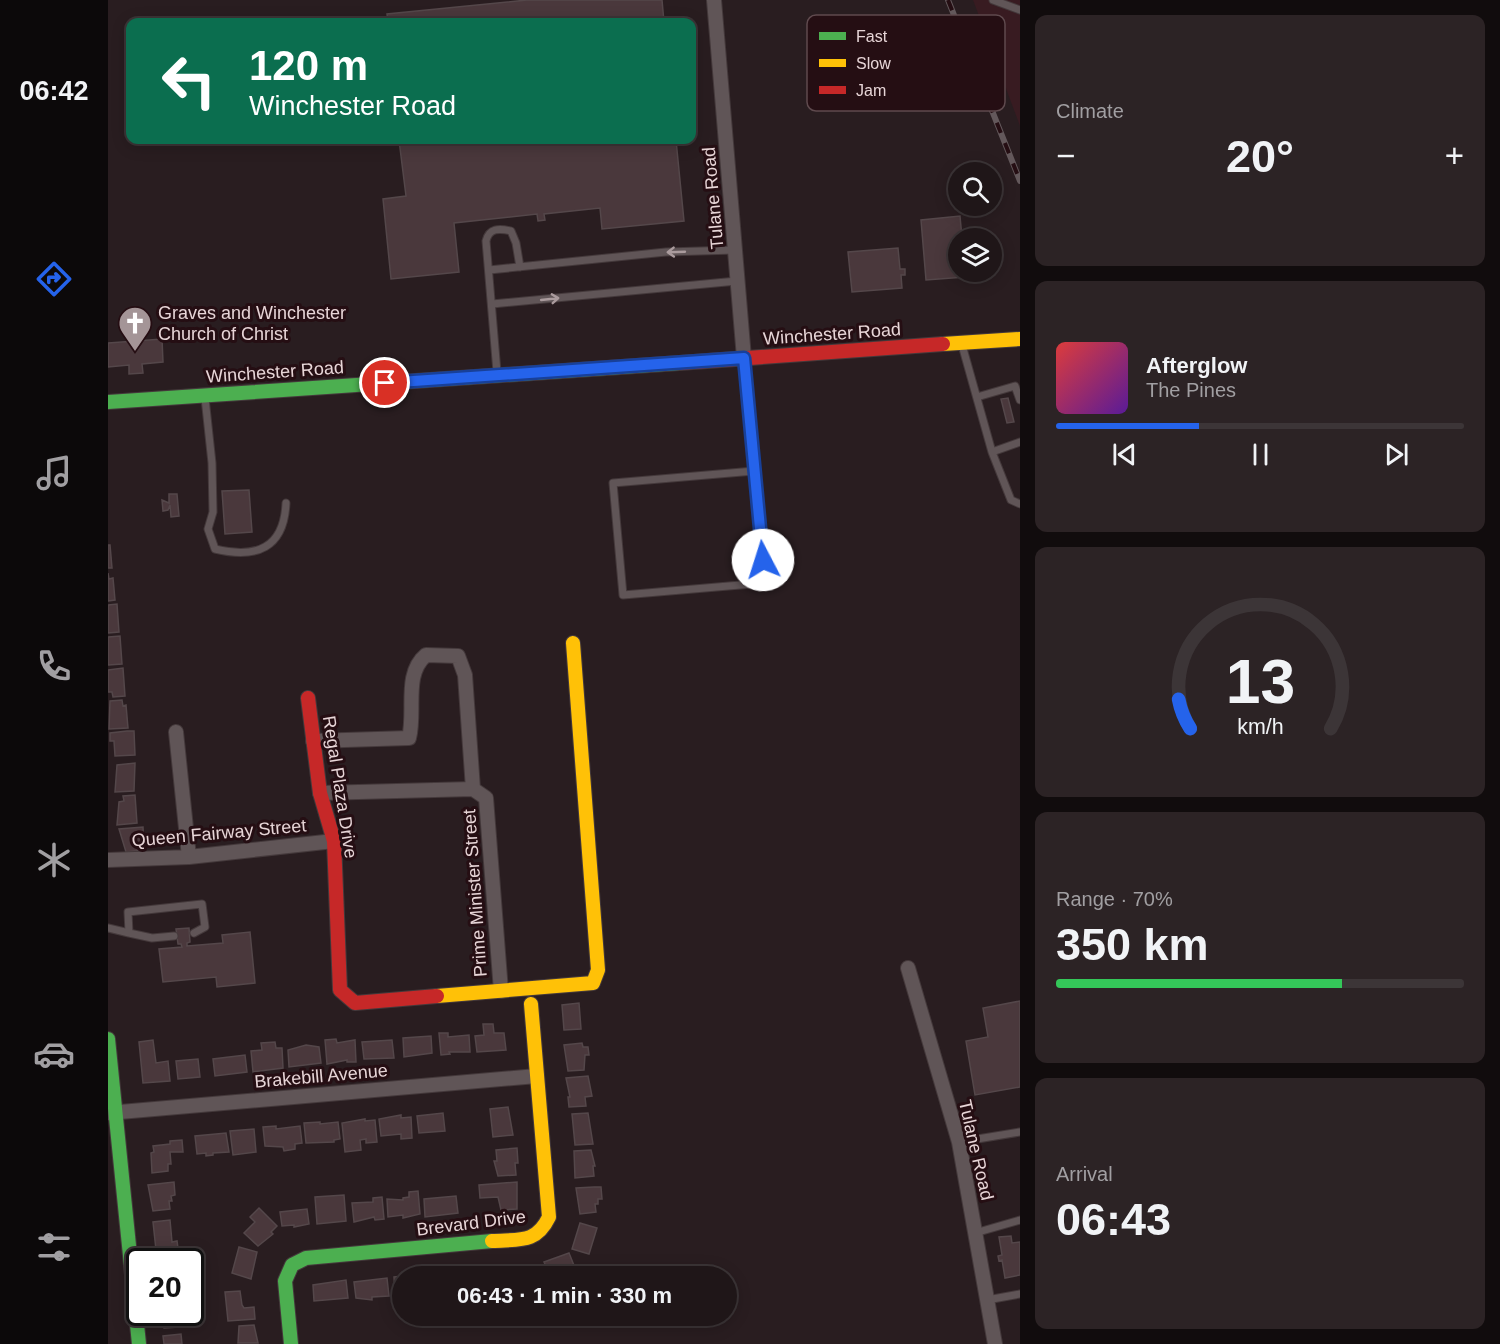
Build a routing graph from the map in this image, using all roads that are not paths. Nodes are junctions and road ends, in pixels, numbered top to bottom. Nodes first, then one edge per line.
1 (714, 0) edge
2 (993, 0) edge
3 (1020, 10) edge
4 (735, 250) junction
5 (519, 267) junction
6 (489, 270) junction
7 (737, 281) junction
8 (492, 304) junction
9 (1020, 339) edge
10 (961, 343) junction
11 (744, 358) junction
12 (497, 375) junction
13 (205, 395) junction
14 (977, 397) junction
15 (1020, 400) edge
16 (108, 402) edge
17 (1020, 442) edge
18 (992, 452) junction
19 (754, 471) junction
20 (286, 503) dead end
21 (1020, 504) edge
22 (573, 643) dead end
23 (309, 698) dead end
24 (176, 732) dead end
25 (314, 741) junction
26 (473, 789) junction
27 (320, 793) junction
28 (334, 841) junction
29 (189, 857) junction
30 (108, 860) edge
31 (108, 928) edge
32 (129, 933) junction
33 (194, 933) dead end
34 (174, 936) dead end
35 (908, 968) dead end
36 (501, 991) junction
37 (531, 1004) dead end
38 (108, 1040) edge
39 (537, 1076) junction
40 (112, 1112) edge
41 (1020, 1132) edge
42 (959, 1142) junction
43 (1020, 1220) edge
44 (975, 1233) junction
45 (1020, 1294) edge
46 (987, 1300) junction
47 (139, 1344) edge
48 (291, 1344) edge
49 (995, 1344) edge

1 - 4 street, Tulane Road
2 - 3 lane
4 -> 5 lane
4 - 7 street, Tulane Road
5 - 6 lane
5 - 6 lane
6 - 8 lane
8 -> 7 lane
7 - 11 street, Tulane Road
8 - 12 lane
9 - 10 street, Winchester Road
10 - 11 street, Winchester Road
10 - 14 lane
11 - 12 street, Winchester Road
11 - 19 lane
12 - 13 street, Winchester Road
13 - 16 street, Winchester Road
13 - 20 lane
14 - 15 lane
14 - 18 lane
17 - 18 lane
18 - 21 lane
19 - 19 lane
22 - 36 street, Prime Minister Street
23 - 25 street, Regal Plaza Drive
24 - 29 street
25 - 26 street, Prime Minister Street
25 - 27 street, Regal Plaza Drive
26 - 27 street, Queen Fairway Street
26 - 36 street, Prime Minister Street
27 - 28 street, Regal Plaza Drive
28 - 29 street, Queen Fairway Street
28 - 36 street, Regal Plaza Drive
29 - 30 street, Queen Fairway Street
31 - 32 lane
32 - 33 lane
32 - 34 lane
35 - 42 street, Tulane Road
37 - 39 street, Brevard Drive
38 - 40 street
39 - 40 street, Brakebill Avenue
39 - 48 street, Brevard Drive
40 - 47 street
41 - 42 lane
42 - 44 street, Tulane Road
43 - 44 lane
44 - 46 street, Tulane Road
45 - 46 lane
46 - 49 street, Tulane Road

